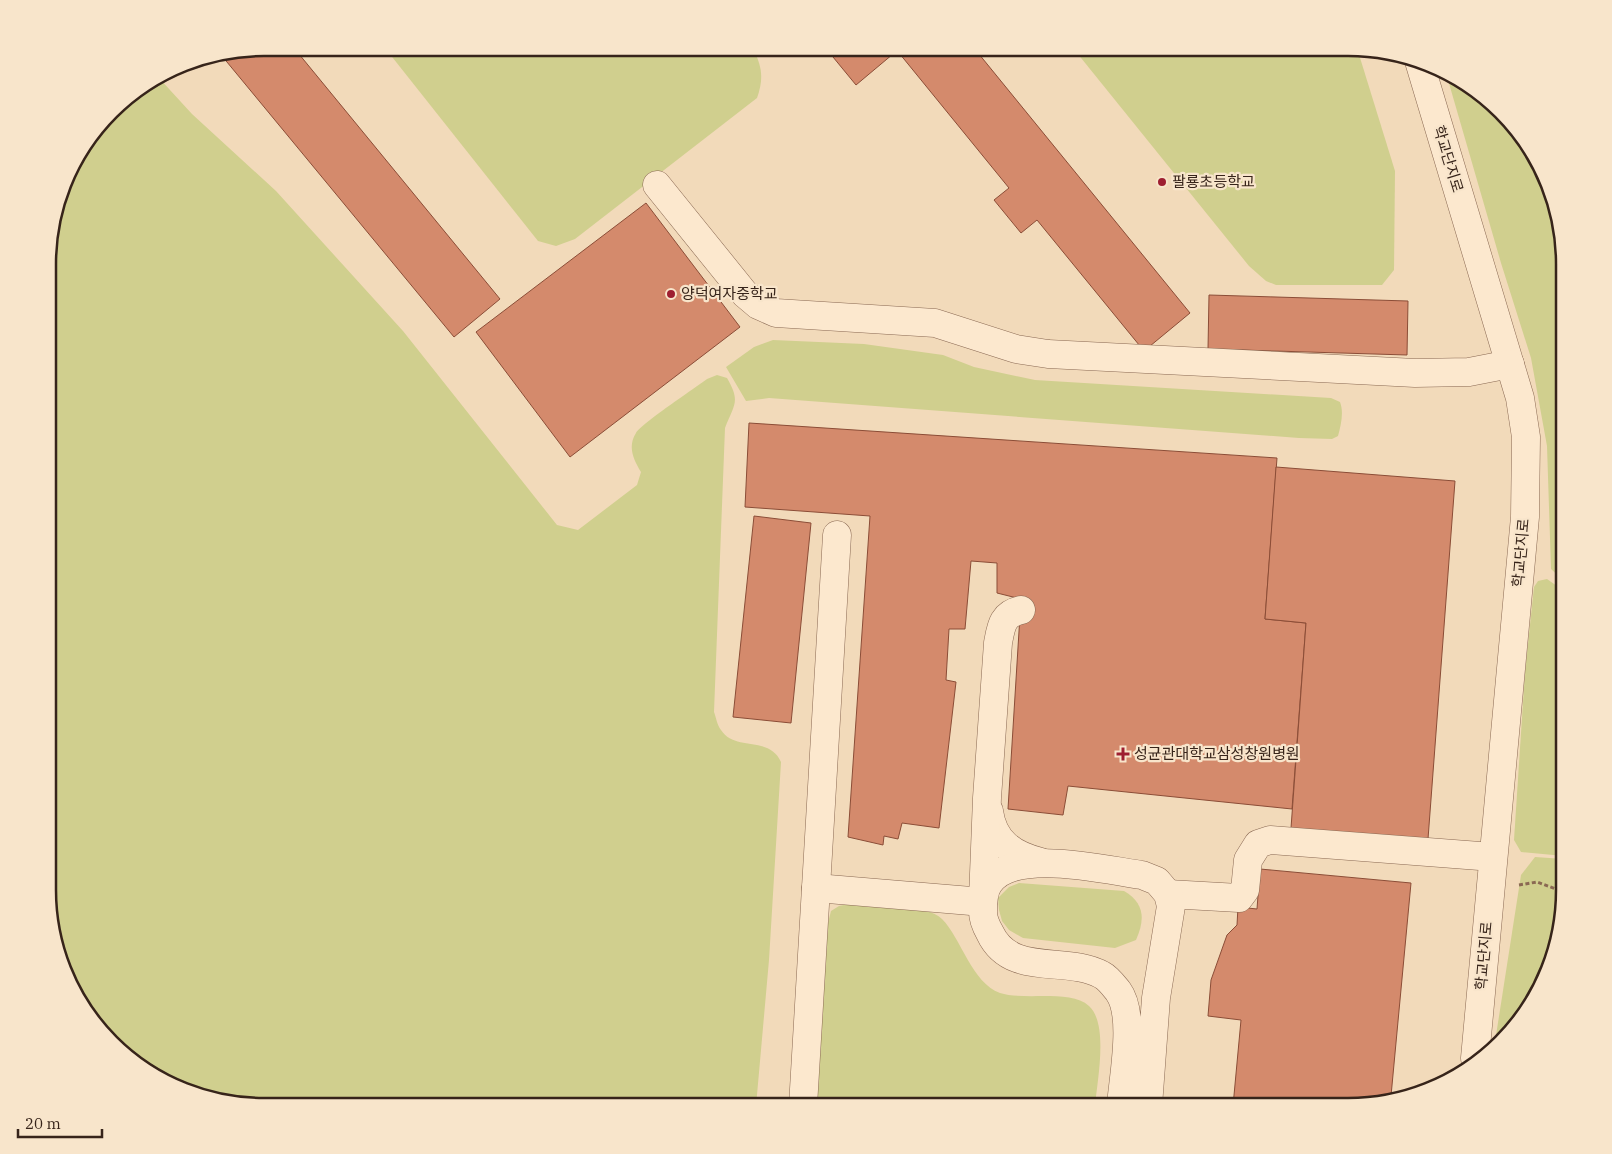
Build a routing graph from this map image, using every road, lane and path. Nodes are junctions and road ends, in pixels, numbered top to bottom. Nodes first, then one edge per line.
1 (1422, 70) edge
2 (657, 185) dead end
3 (1510, 364) junction
4 (837, 535) dead end
5 (1021, 610) dead end
6 (987, 798) junction
7 (1493, 857) junction
8 (1041, 862) junction
9 (816, 888) junction
10 (1556, 889) edge
11 (1490, 891) junction
12 (1168, 894) junction
13 (983, 900) junction
14 (1475, 1054) edge
15 (803, 1098) edge
16 (1122, 1098) edge
17 (1149, 1098) edge

1 - 3 street, 학교단지로
2 - 3 street
3 - 7 street, 학교단지로
4 - 9 street
5 - 6 street
6 - 8 street
6 - 13 street
7 - 11 street, 학교단지로
7 - 12 street
8 - 12 street
8 - 13 street
9 - 13 street
9 - 15 street
10 - 11 path
11 - 14 street, 학교단지로
12 - 17 street
13 - 16 street

